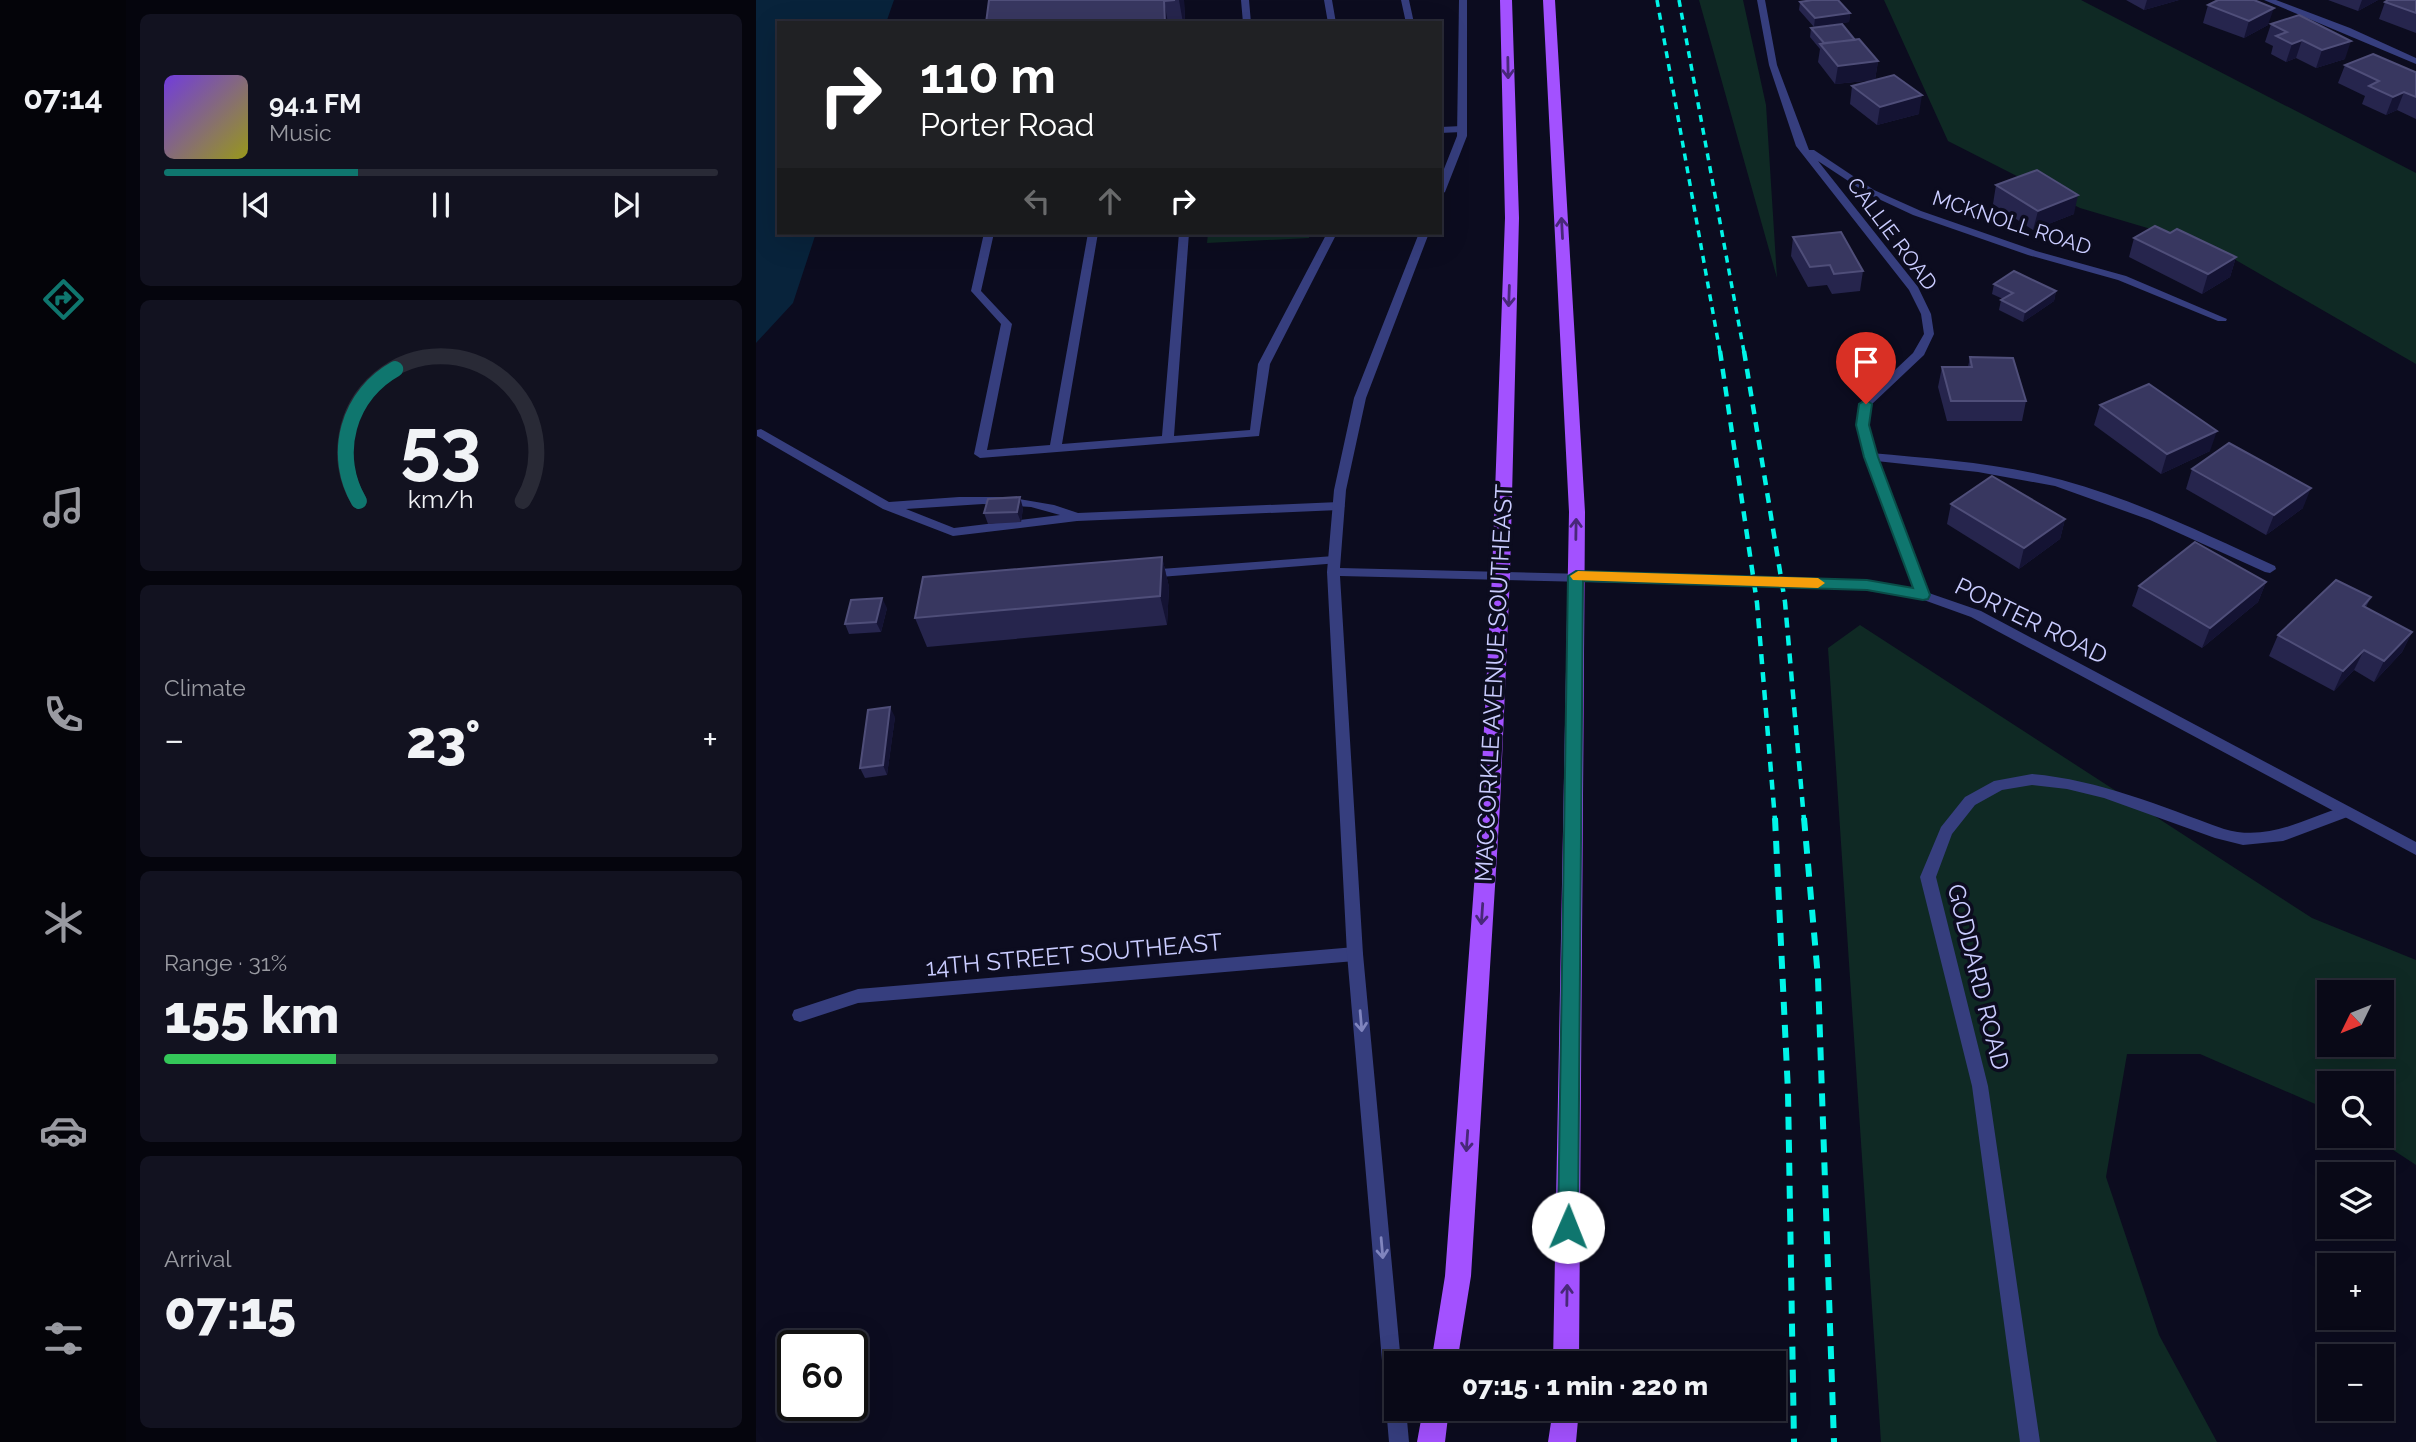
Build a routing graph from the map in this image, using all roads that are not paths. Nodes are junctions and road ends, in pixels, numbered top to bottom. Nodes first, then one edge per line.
1 (1245, 0) edge
2 (1328, 0) edge
3 (1405, 0) edge
4 (1463, 0) edge
5 (1506, 0) edge
6 (1549, 0) edge
7 (1761, 0) edge
8 (2268, 0) edge
9 (1247, 21) edge
10 (1332, 21) edge
11 (1410, 21) edge
12 (2416, 61) edge
13 (1462, 129) junction
14 (1442, 130) edge
15 (1801, 146) junction
16 (1442, 187) edge
17 (989, 235) edge
18 (1093, 235) edge
19 (1184, 235) edge
20 (1331, 235) edge
21 (1423, 235) edge
22 (2222, 319) dead end
23 (761, 433) dead end
24 (1168, 440) junction
25 (1055, 449) junction
26 (1871, 457) junction
27 (887, 506) junction
28 (1339, 506) junction
29 (1077, 516) junction
30 (1334, 566) junction
31 (2270, 569) dead end
32 (1131, 575) edge
33 (1501, 575) junction
34 (1576, 576) junction
35 (1923, 595) junction
36 (2345, 812) junction
37 (2416, 849) edge
38 (1355, 954) junction
39 (800, 1015) dead end
40 (1446, 1351) edge
41 (1566, 1351) edge
42 (1434, 1421) edge
43 (1565, 1421) edge
44 (1399, 1442) edge
45 (1431, 1442) edge
46 (1562, 1442) edge
47 (2030, 1442) edge

1 - 9 street
2 - 10 street
3 - 11 street
4 - 13 street
5 -> 33 main road, MACCORKLE AVENUE SOUTHEAST
34 -> 6 main road
7 - 15 street, CALLIE ROAD
8 - 12 street
13 - 14 street
13 - 16 street
15 - 22 street, MCKNOLL ROAD
15 - 26 street, CALLIE ROAD
17 - 25 street
18 - 25 street
19 - 24 street
20 - 24 street
21 - 28 street
23 - 27 street
24 - 25 street
26 - 31 street
26 - 35 street, CALLIE ROAD
27 - 29 street
27 - 29 street
28 - 29 street
28 - 30 street
30 - 32 street, PORTER ROAD
30 - 33 street, PORTER ROAD
30 - 38 street
33 - 34 street, PORTER ROAD
33 -> 40 main road, MACCORKLE AVENUE SOUTHEAST
34 - 35 street, PORTER ROAD
41 -> 34 main road
35 - 36 street, PORTER ROAD
36 - 37 street, PORTER ROAD
36 - 47 street, GODDARD ROAD
38 - 39 street, 14TH STREET SOUTHEAST
38 -> 44 street
42 - 45 main road
43 - 46 main road

